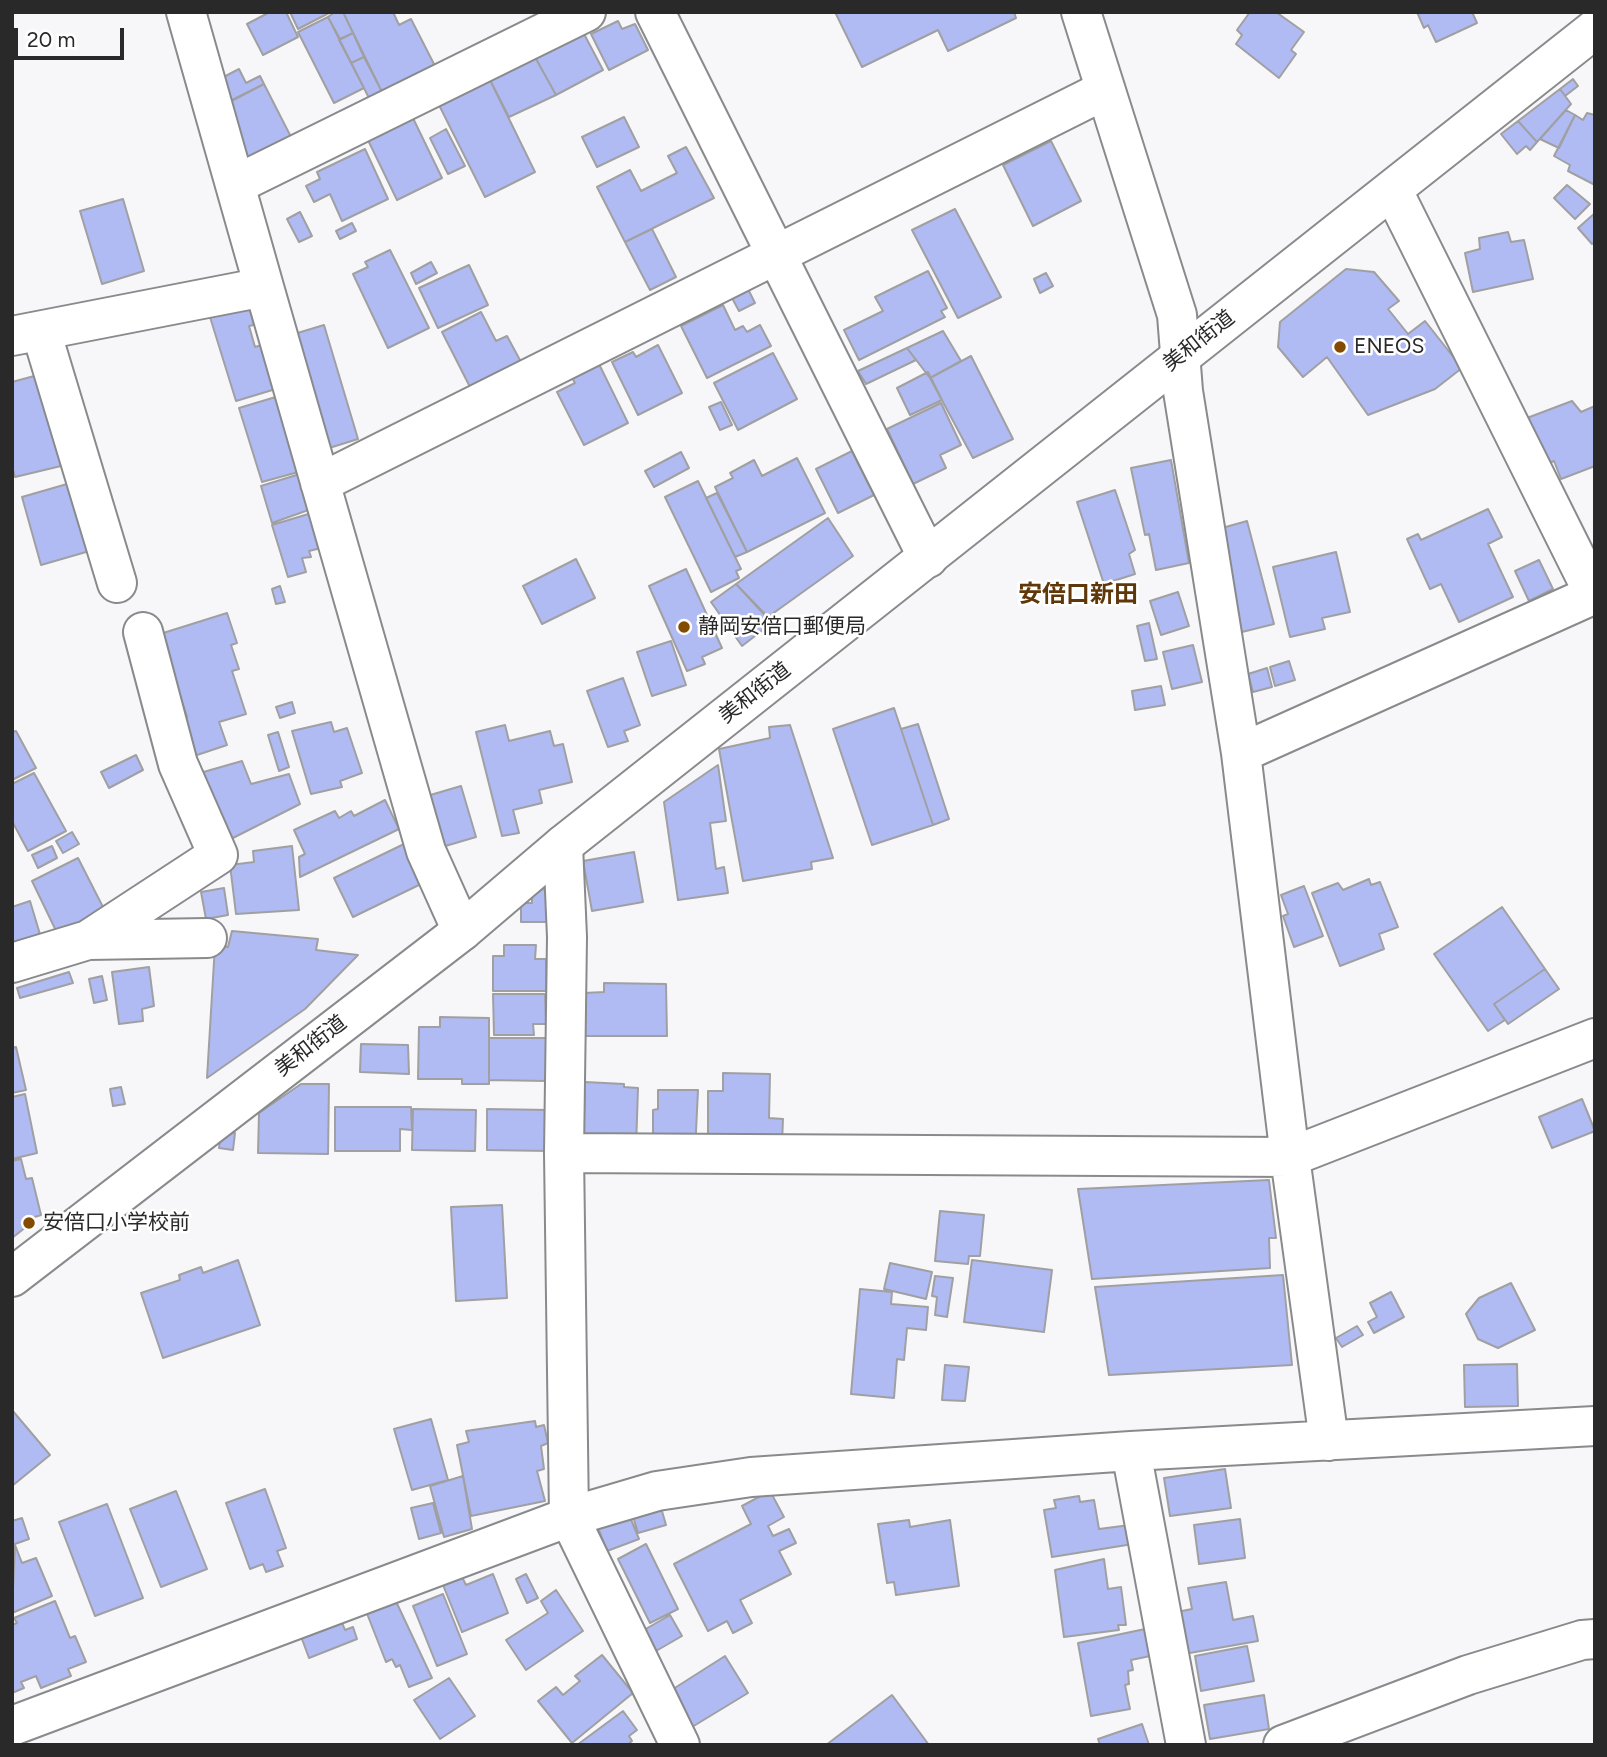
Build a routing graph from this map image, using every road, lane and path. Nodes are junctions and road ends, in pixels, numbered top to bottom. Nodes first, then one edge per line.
1 (186, 12) edge
2 (586, 12) edge
3 (655, 12) edge
4 (1081, 12) edge
5 (1595, 29) edge
6 (1103, 90) junction
7 (237, 184) junction
8 (1393, 191) junction
9 (778, 256) junction
10 (264, 287) junction
11 (27, 334) edge
12 (1181, 355) junction
13 (320, 483) junction
14 (928, 558) junction
15 (117, 583) dead end
16 (1594, 594) edge
17 (143, 632) dead end
18 (1241, 753) junction
19 (563, 845) junction
20 (461, 931) junction
21 (207, 938) dead end
22 (88, 940) junction
23 (12, 962) edge
24 (1595, 1038) edge
25 (565, 1153) junction
26 (1290, 1157) junction
27 (12, 1277) edge
28 (1595, 1426) edge
29 (1329, 1441) junction
30 (1131, 1451) junction
31 (569, 1517) junction
32 (1595, 1639) edge
33 (12, 1726) edge
34 (680, 1745) edge
35 (1186, 1745) edge
36 (1283, 1745) edge

1 - 7 street
2 - 7 street
3 - 9 street
4 - 6 street
5 - 8 street, 美和街道
6 - 9 street
6 - 12 street
7 - 10 street
8 - 12 street, 美和街道
8 - 16 street
9 - 13 street
9 - 14 street
10 - 11 street
10 - 13 street
11 - 15 street
12 - 14 street, 美和街道
12 - 18 street
13 - 20 street
14 - 19 street, 美和街道
16 - 18 street
17 - 22 street
18 - 26 street
19 - 20 street, 美和街道
19 - 25 street
20 - 27 street, 美和街道
21 - 22 street
22 - 23 street
24 - 26 street
25 - 26 street
25 - 31 street
26 - 29 street
28 - 29 street
29 - 30 street
30 - 31 street
30 - 35 street
31 - 33 street
31 - 34 street
32 - 36 street

